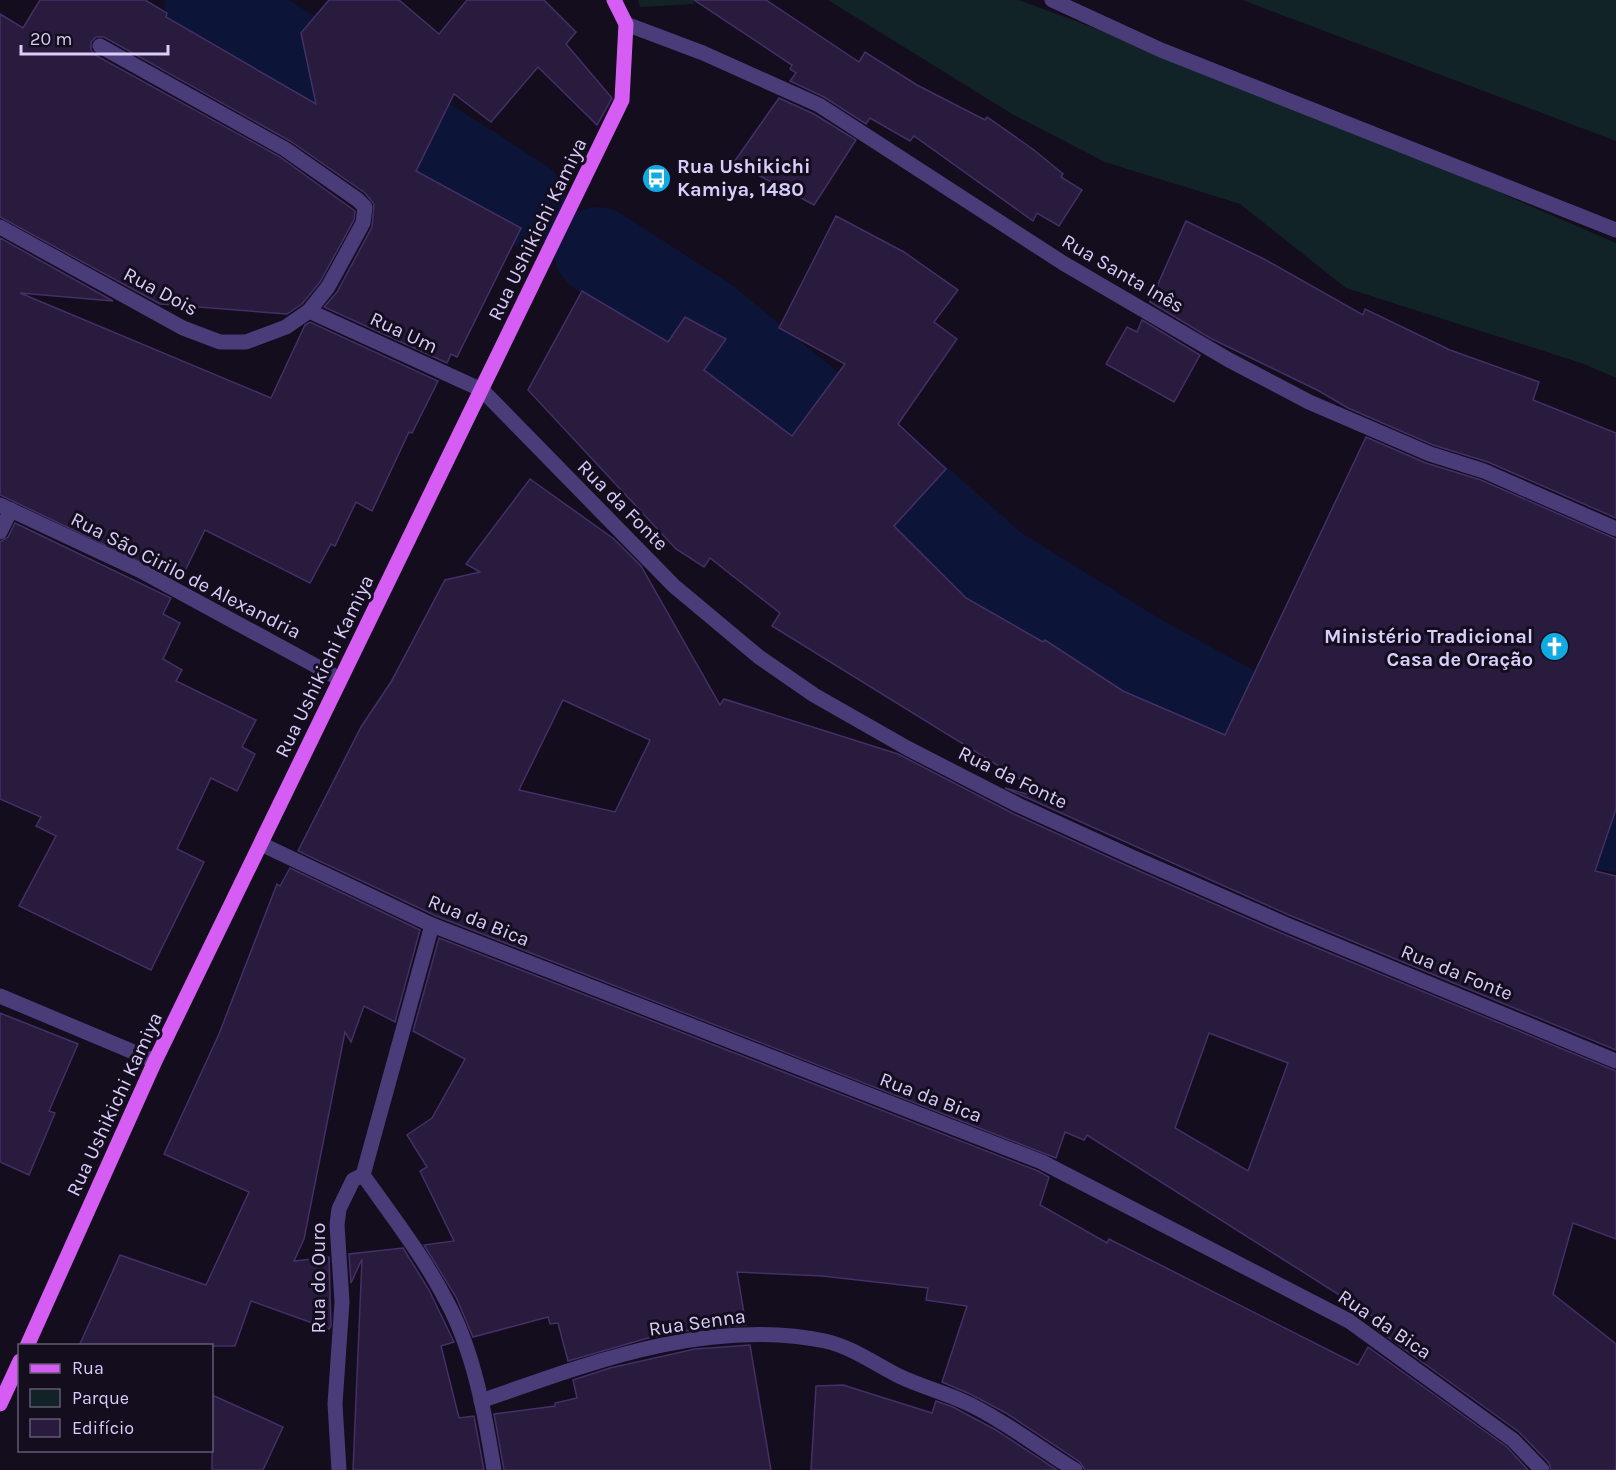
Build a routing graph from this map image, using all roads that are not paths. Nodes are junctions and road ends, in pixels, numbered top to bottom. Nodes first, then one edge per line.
1 (614, 0) edge
2 (1052, 0) edge
3 (626, 24) junction
4 (100, 46) dead end
5 (0, 227) edge
6 (1616, 230) edge
7 (309, 311) junction
8 (482, 390) junction
9 (5, 507) edge
10 (1616, 529) edge
11 (0, 532) edge
12 (340, 679) junction
13 (261, 844) junction
14 (432, 925) junction
15 (0, 996) edge
16 (156, 1061) junction
17 (1616, 1061) edge
18 (363, 1175) junction
19 (28, 1344) edge
20 (18, 1365) edge
21 (481, 1401) junction
22 (0, 1404) edge
23 (339, 1470) edge
24 (494, 1470) edge
25 (1075, 1470) edge
26 (1542, 1470) edge

1 - 3 main road, Rua Ushikichi Kamiya
2 - 6 street
3 - 8 main road, Rua Ushikichi Kamiya
3 - 10 street, Rua Santa Inês
4 - 7 street, Rua Dois
5 - 7 street, Rua Dois
7 - 8 street, Rua Um
8 - 12 main road, Rua Ushikichi Kamiya
8 - 17 street, Rua da Fonte
9 - 11 street
9 - 12 street, Rua São Cirilo de Alexandria
12 - 13 main road, Rua Ushikichi Kamiya
13 - 14 street, Rua da Bica
13 - 16 main road, Rua Ushikichi Kamiya
14 - 18 street, Rua do Ouro
14 - 26 street, Rua da Bica
15 - 16 street
16 - 19 main road, Rua Ushikichi Kamiya
18 - 21 street
18 - 23 street, Rua do Ouro
20 - 22 main road
21 - 24 street
21 - 25 street, Rua Senna

